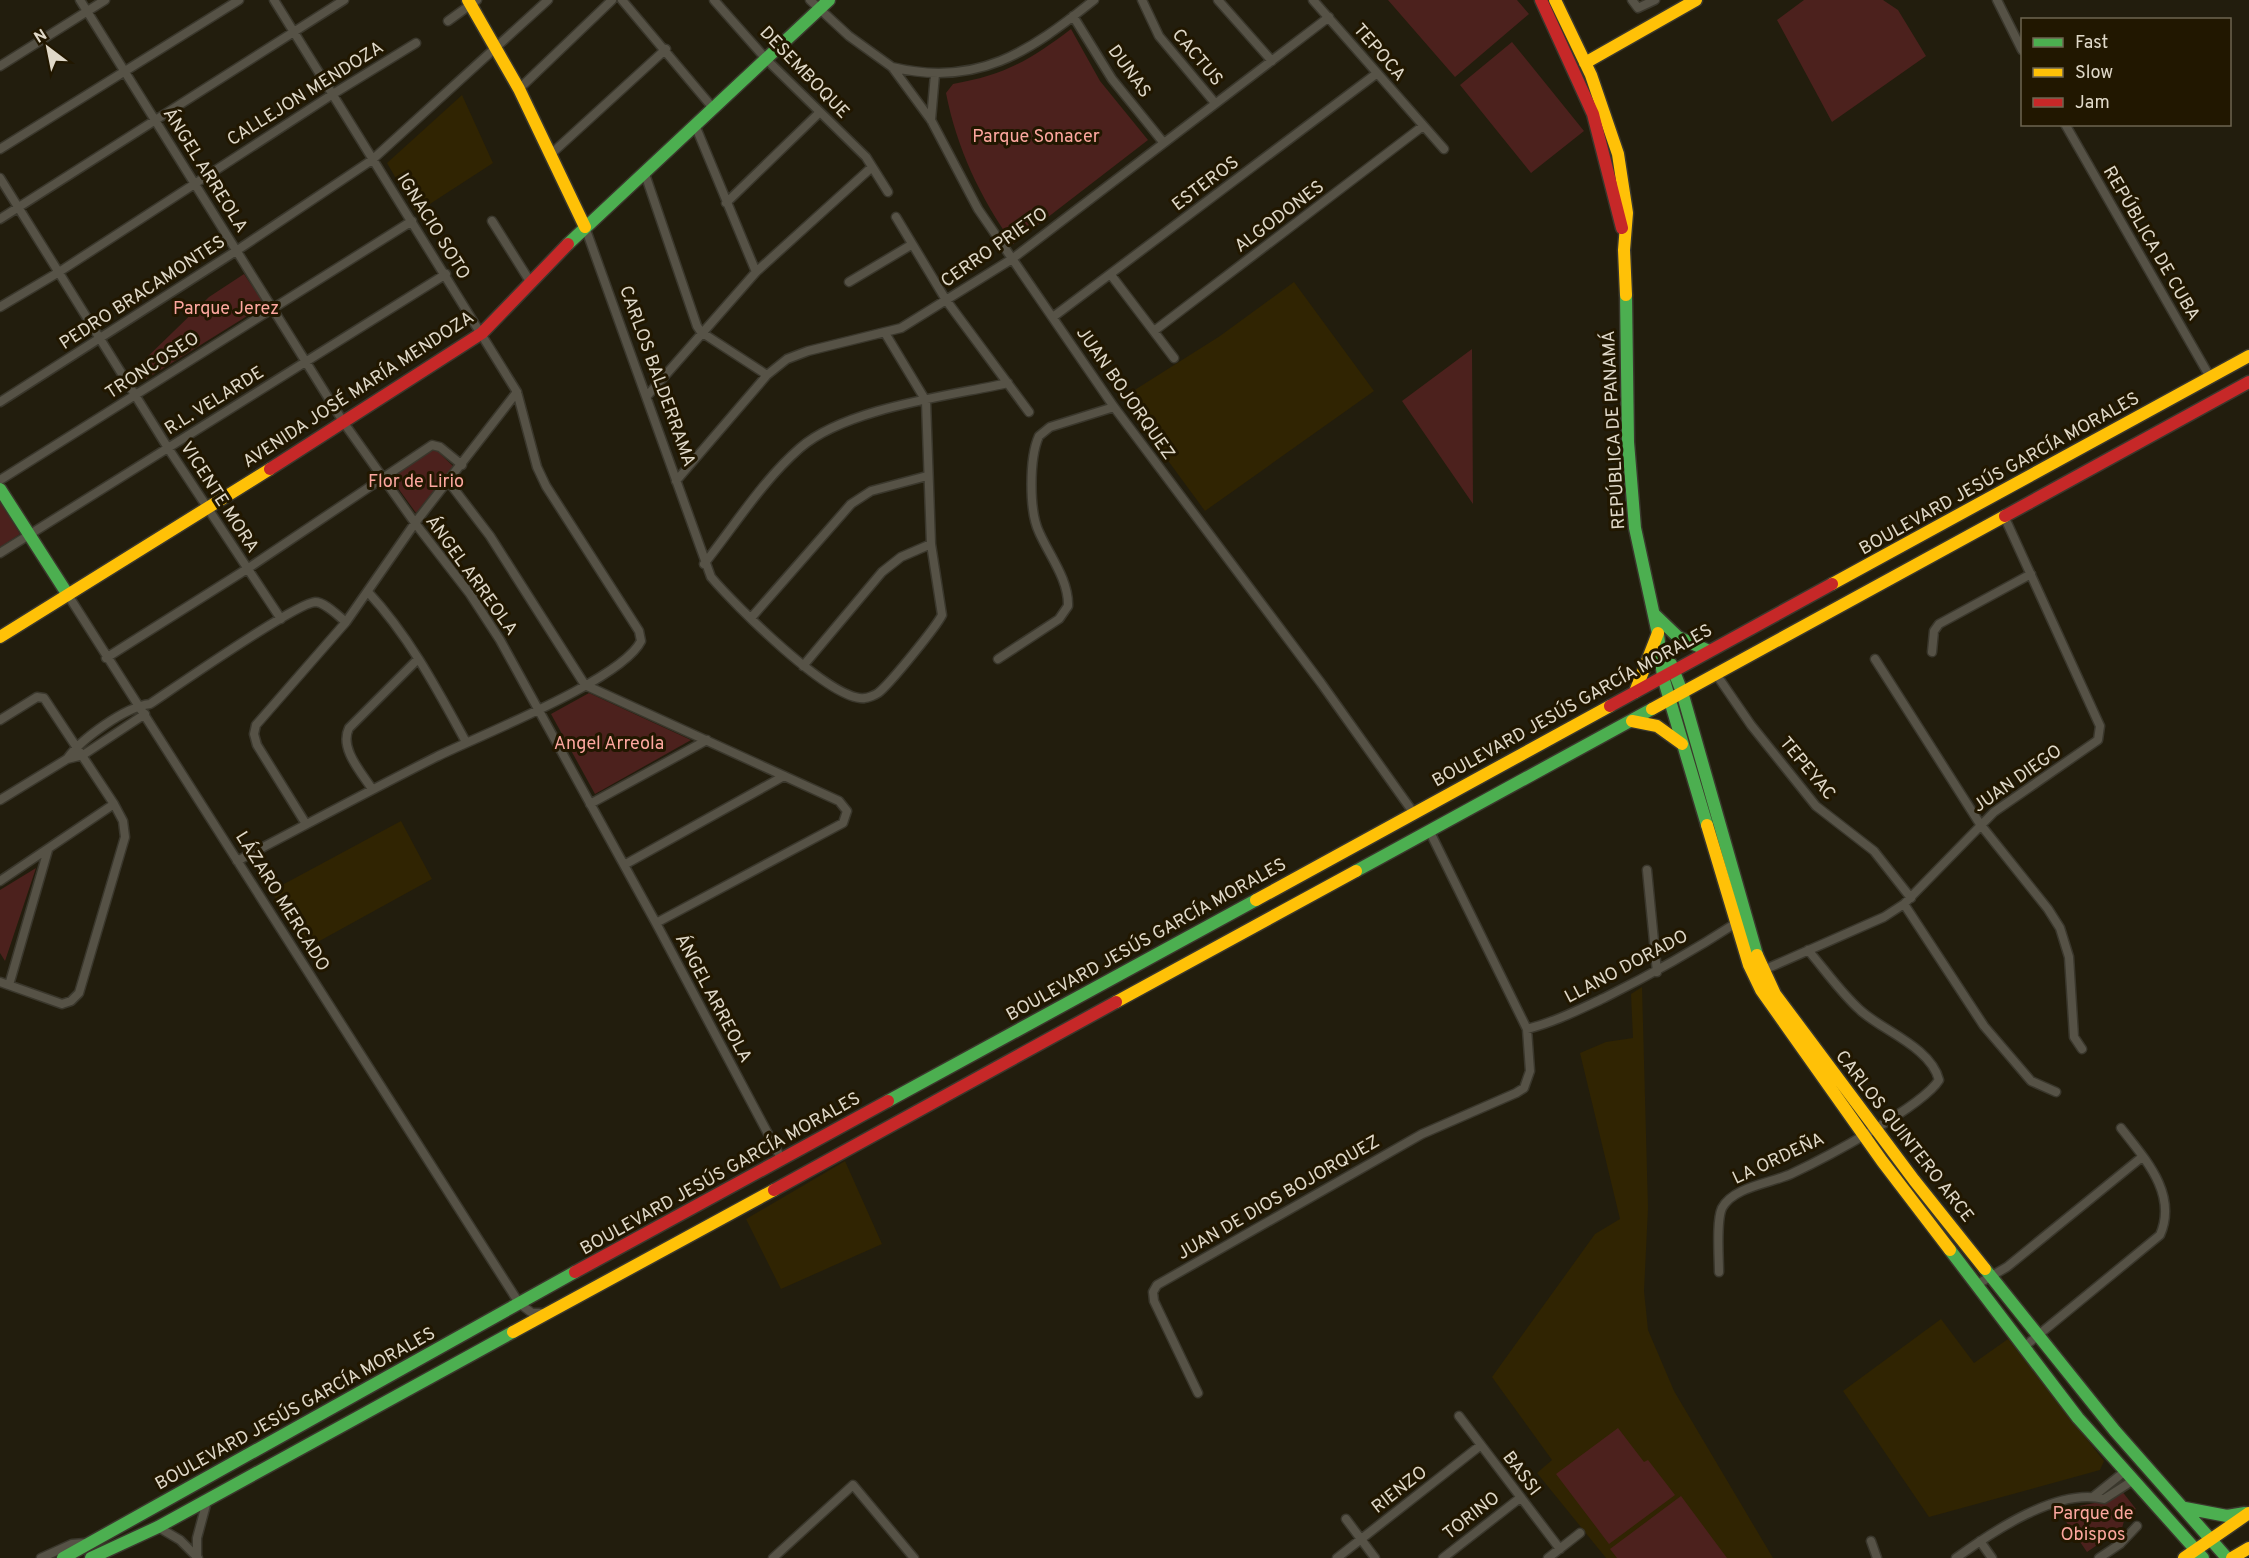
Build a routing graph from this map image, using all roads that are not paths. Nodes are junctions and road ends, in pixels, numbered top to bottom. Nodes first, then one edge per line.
1 (80, 0) edge
2 (105, 0) edge
3 (239, 0) edge
4 (274, 0) edge
5 (344, 0) edge
6 (548, 0) edge
7 (612, 0) edge
8 (622, 0) edge
9 (714, 0) edge
10 (810, 0) edge
11 (829, 0) edge
12 (1094, 0) edge
13 (1142, 0) edge
14 (1218, 0) edge
15 (1313, 0) edge
16 (1541, 0) edge
17 (1548, 0) edge
18 (1555, 0) edge
19 (1632, 0) edge
20 (1655, 0) edge
21 (1696, 0) edge
22 (1997, 0) edge
23 (472, 2) edge
24 (818, 10) junction
25 (87, 11) junction
26 (1073, 16) junction
27 (1329, 18) junction
28 (448, 21) dead end
29 (293, 31) junction
30 (416, 43) dead end
31 (496, 48) junction
32 (2021, 48) edge
33 (666, 49) junction
34 (767, 60) junction
35 (1272, 61) junction
36 (1585, 63) junction
37 (0, 66) edge
38 (892, 67) junction
39 (126, 72) junction
40 (935, 74) junction
41 (1376, 74) junction
42 (519, 89) junction
43 (333, 94) junction
44 (1215, 103) junction
45 (713, 108) junction
46 (820, 112) junction
47 (155, 120) junction
48 (931, 120) junction
49 (695, 125) junction
50 (1423, 126) junction
51 (2066, 126) edge
52 (1164, 142) junction
53 (0, 149) edge
54 (1444, 149) dead end
55 (551, 154) junction
56 (372, 159) junction
57 (872, 167) junction
58 (645, 174) junction
59 (0, 178) edge
60 (194, 182) junction
61 (1612, 184) junction
62 (888, 192) dead end
63 (726, 203) junction
64 (18, 207) junction
65 (896, 217) dead end
66 (0, 219) edge
67 (412, 221) junction
68 (492, 221) dead end
69 (585, 227) junction
70 (1624, 241) junction
71 (911, 245) junction
72 (236, 251) junction
73 (1011, 259) junction
74 (59, 272) junction
75 (756, 272) junction
76 (446, 274) junction
77 (1111, 275) junction
78 (849, 282) dead end
79 (531, 283) junction
80 (946, 300) junction
81 (0, 307) edge
82 (272, 307) junction
83 (1053, 317) junction
84 (1154, 331) junction
85 (701, 332) junction
86 (482, 333) junction
87 (885, 333) junction
88 (100, 338) junction
89 (2249, 356) edge
90 (1174, 358) dead end
91 (306, 362) junction
92 (767, 375) junction
93 (2210, 377) junction
94 (2249, 382) edge
95 (1008, 383) junction
96 (517, 392) junction
97 (135, 396) junction
98 (647, 396) junction
99 (926, 401) junction
100 (0, 402) edge
101 (1114, 407) junction
102 (1029, 412) dead end
103 (344, 423) junction
104 (168, 448) junction
105 (462, 465) junction
106 (927, 476) junction
107 (383, 478) junction
108 (0, 480) edge
109 (448, 481) junction
110 (676, 481) junction
111 (0, 489) edge
112 (208, 508) junction
113 (2004, 516) junction
114 (415, 523) junction
115 (29, 534) junction
116 (931, 544) junction
117 (0, 553) edge
118 (704, 564) junction
119 (247, 569) junction
120 (2031, 574) junction
121 (368, 592) junction
122 (68, 595) junction
123 (1654, 614) junction
124 (751, 618) junction
125 (281, 619) junction
126 (346, 622) junction
127 (1658, 633) junction
128 (0, 637) edge
129 (1662, 650) junction
130 (1709, 651) junction
131 (1932, 652) dead end
132 (106, 658) junction
133 (418, 659) junction
134 (998, 659) dead end
135 (1875, 659) dead end
136 (803, 666) junction
137 (1675, 670) junction
138 (1716, 674) junction
139 (1663, 677) junction
140 (585, 685) junction
141 (1635, 692) junction
142 (1682, 692) junction
143 (1669, 699) junction
144 (150, 704) junction
145 (137, 706) junction
146 (539, 710) junction
147 (144, 717) junction
148 (0, 720) edge
149 (1632, 721) junction
150 (707, 740) junction
151 (465, 742) junction
152 (1682, 744) junction
153 (76, 745) junction
154 (82, 755) junction
155 (67, 759) junction
156 (784, 776) junction
157 (372, 789) junction
158 (0, 800) edge
159 (114, 804) junction
160 (590, 804) junction
161 (1413, 812) junction
162 (1713, 823) junction
163 (1980, 824) junction
164 (306, 825) junction
165 (1429, 830) junction
166 (48, 850) junction
167 (237, 861) junction
168 (624, 865) junction
169 (1647, 870) dead end
170 (0, 881) edge
171 (1907, 901) junction
172 (656, 923) junction
173 (1736, 923) junction
174 (1808, 950) junction
175 (1657, 972) junction
176 (1758, 972) junction
177 (3, 982) edge
178 (1527, 1029) junction
179 (2082, 1049) dead end
180 (2056, 1092) dead end
181 (851, 1121) junction
182 (1875, 1128) junction
183 (2121, 1128) dead end
184 (1863, 1135) junction
185 (861, 1143) junction
186 (2142, 1157) junction
187 (782, 1160) junction
188 (1719, 1272) dead end
189 (1993, 1277) junction
190 (1976, 1285) junction
191 (519, 1304) junction
192 (549, 1312) junction
193 (2039, 1333) junction
194 (2025, 1346) junction
195 (1198, 1394) dead end
196 (1459, 1416) dead end
197 (1481, 1445) junction
198 (2128, 1477) junction
199 (2094, 1496) junction
200 (1520, 1498) junction
201 (207, 1500) junction
202 (2185, 1508) junction
203 (2249, 1512) edge
204 (1346, 1519) dead end
205 (2137, 1526) dead end
206 (158, 1527) junction
207 (1580, 1533) dead end
208 (1361, 1539) junction
209 (2211, 1539) junction
210 (1871, 1541) dead end
211 (1980, 1541) junction
212 (89, 1543) junction
213 (2249, 1548) edge
214 (1560, 1549) junction
215 (2199, 1554) edge
216 (102, 1555) edge
217 (198, 1557) edge
218 (41, 1558) edge
219 (63, 1558) edge
220 (91, 1558) edge
221 (773, 1558) edge
222 (914, 1558) edge
223 (1337, 1558) edge
224 (1375, 1558) edge
225 (1443, 1558) edge
226 (1548, 1558) edge
227 (1877, 1558) edge
228 (1956, 1558) edge
229 (1992, 1558) edge
230 (2099, 1558) edge
231 (2184, 1558) edge
232 (2227, 1558) edge
233 (2232, 1558) edge

1 - 25 street, ÁNGEL ARREOLA
2 - 25 street
3 - 39 street
4 - 29 street, IGNACIO SOTO
5 - 29 street
6 - 31 street, PEDRO BRACAMONTES
7 - 42 street
8 - 33 street
9 - 34 street, DESEMBOQUE
10 - 24 street, JUAN BOJORQUEZ
11 - 24 main road, AVENIDA JOSÉ MARÍA MENDOZA
12 - 26 street
13 - 44 street, CACTUS
14 - 35 street
15 - 27 street, TEPOCA
16 - 61 main road, REPÚBLICA DE PANAMÁ
17 - 36 main road
18 - 36 main road, REPÚBLICA DE PANAMÁ
19 - 20 street
21 - 36 main road
22 - 32 street
23 - 28 street
23 - 31 main road, CARLOS BALDERRAMA
24 - 34 main road, AVENIDA JOSÉ MARÍA MENDOZA
24 - 38 street, JUAN BOJORQUEZ
25 - 37 street
25 - 39 street, ÁNGEL ARREOLA
26 - 40 street
26 - 52 street, DUNAS
27 - 35 street, CERRO PRIETO
27 - 41 street, TEPOCA
29 - 43 street, IGNACIO SOTO
29 - 47 street
30 - 43 street, CALLEJON MENDOZA
31 - 42 main road, CARLOS BALDERRAMA
31 - 56 street, PEDRO BRACAMONTES
33 - 45 street
33 - 55 street
34 - 45 main road, AVENIDA JOSÉ MARÍA MENDOZA
34 - 46 street, DESEMBOQUE
35 - 44 street, CERRO PRIETO
36 - 61 main road
36 - 70 main road, REPÚBLICA DE PANAMÁ
38 - 40 street
38 - 48 street, JUAN BOJORQUEZ
39 - 47 street, ÁNGEL ARREOLA
39 - 53 street
40 - 48 street
41 - 50 street, TEPOCA
41 - 77 street, ESTEROS
42 - 55 main road, CARLOS BALDERRAMA
43 - 56 street, IGNACIO SOTO
43 - 60 street, CALLEJON MENDOZA
44 - 52 street, CERRO PRIETO
45 - 49 main road, AVENIDA JOSÉ MARÍA MENDOZA
46 - 57 street, DESEMBOQUE
46 - 63 street
47 - 60 street, ÁNGEL ARREOLA
47 - 64 street
48 - 73 street, JUAN BOJORQUEZ
49 - 58 main road, AVENIDA JOSÉ MARÍA MENDOZA
49 - 63 street
50 - 54 street, TEPOCA
50 - 84 street, ALGODONES
51 - 93 street, REPÚBLICA DE CUBA
52 - 73 street, CERRO PRIETO
55 - 69 main road, CARLOS BALDERRAMA
56 - 67 street, IGNACIO SOTO
56 - 72 street, PEDRO BRACAMONTES
57 - 62 street, DESEMBOQUE
57 - 75 street
58 - 69 main road, AVENIDA JOSÉ MARÍA MENDOZA
58 - 85 street
59 - 64 street, VICENTE MORA
60 - 72 street, ÁNGEL ARREOLA
60 - 74 street, CALLEJON MENDOZA
61 - 70 main road, REPÚBLICA DE PANAMÁ
63 - 75 street
64 - 66 street
64 - 74 street, VICENTE MORA
65 - 71 street
67 - 76 street, IGNACIO SOTO
67 - 82 street, TRONCOSEO
68 - 79 street
69 - 79 main road, AVENIDA JOSÉ MARÍA MENDOZA
69 - 98 street, CARLOS BALDERRAMA
70 - 123 main road, REPÚBLICA DE PANAMÁ
71 - 78 street
71 - 80 street
72 - 82 street, ÁNGEL ARREOLA
72 - 88 street, PEDRO BRACAMONTES
73 - 80 street, CERRO PRIETO
73 - 83 street, JUAN BOJORQUEZ
74 - 81 street, CALLEJON MENDOZA
74 - 88 street, VICENTE MORA
75 - 85 street
76 - 86 street, IGNACIO SOTO
76 - 91 street, R.L. VELARDE
77 - 83 street, ESTEROS
77 - 84 street
79 - 86 main road, AVENIDA JOSÉ MARÍA MENDOZA
80 - 87 street, CERRO PRIETO
80 - 95 street
82 - 91 street, ÁNGEL ARREOLA
82 - 97 street, TRONCOSEO
83 - 101 street, JUAN BOJORQUEZ
84 - 90 street
85 - 92 street
85 - 98 street
86 - 96 street, IGNACIO SOTO
86 - 103 main road, AVENIDA JOSÉ MARÍA MENDOZA
87 - 92 street, CERRO PRIETO
87 - 99 street
88 - 97 street, VICENTE MORA
88 - 100 street, PEDRO BRACAMONTES
89 - 93 main road, BOULEVARD JESÚS GARCÍA MORALES
91 - 103 street, ÁNGEL ARREOLA
91 - 104 street, R.L. VELARDE
92 - 110 street, CERRO PRIETO
93 - 130 main road, BOULEVARD JESÚS GARCÍA MORALES
94 - 113 main road, BOULEVARD JESÚS GARCÍA MORALES
95 - 99 street
95 - 102 street
96 - 105 street
96 - 140 street, IGNACIO SOTO
97 - 104 street, VICENTE MORA
97 - 108 street, TRONCOSEO
98 - 110 street, CARLOS BALDERRAMA
99 - 106 street
99 - 118 street
101 - 134 street
101 - 161 street, JUAN BOJORQUEZ
103 - 107 street, ÁNGEL ARREOLA
103 - 112 main road, AVENIDA JOSÉ MARÍA MENDOZA
104 - 112 street, VICENTE MORA
104 - 115 street, R.L. VELARDE
105 - 107 street
105 - 109 street
106 - 116 street
106 - 124 street
107 - 114 street, ÁNGEL ARREOLA
107 - 119 street
109 - 114 street
109 - 140 street
110 - 118 street, CARLOS BALDERRAMA
111 - 115 main road, LÁZARO MERCADO
112 - 119 street, VICENTE MORA
112 - 122 main road, AVENIDA JOSÉ MARÍA MENDOZA
113 - 120 street, JUAN DIEGO
113 - 138 main road, BOULEVARD JESÚS GARCÍA MORALES
114 - 121 street
114 - 146 street, ÁNGEL ARREOLA
115 - 117 street, R.L. VELARDE
115 - 122 main road, LÁZARO MERCADO
116 - 136 street
116 - 136 street, CARLOS BALDERRAMA
118 - 124 street, CARLOS BALDERRAMA
119 - 125 street, VICENTE MORA
119 - 132 street
120 - 131 street
120 - 163 street, JUAN DIEGO
121 - 126 street
121 - 133 street
122 - 128 main road, AVENIDA JOSÉ MARÍA MENDOZA
122 - 132 street, LÁZARO MERCADO
123 - 127 main road, REPÚBLICA DE PANAMÁ
123 - 130 main road
124 - 136 street, CARLOS BALDERRAMA
125 - 126 street
125 - 144 street
126 - 164 street
127 - 129 main road, REPÚBLICA DE PANAMÁ
127 - 141 main road
129 - 137 main road, REPÚBLICA DE PANAMÁ
129 - 139 main road, REPÚBLICA DE PANAMÁ
130 - 137 main road, BOULEVARD JESÚS GARCÍA MORALES
132 - 145 street, LÁZARO MERCADO
133 - 151 street
133 - 157 street
135 - 163 street
137 - 139 main road, BOULEVARD JESÚS GARCÍA MORALES
137 - 142 main road, CARLOS QUINTERO ARCE
138 - 142 main road, BOULEVARD JESÚS GARCÍA MORALES
138 - 171 street, TEPEYAC
139 - 141 main road, BOULEVARD JESÚS GARCÍA MORALES
139 - 143 main road, CARLOS QUINTERO ARCE
140 - 146 street
140 - 150 street
141 - 161 main road, BOULEVARD JESÚS GARCÍA MORALES
142 - 143 main road, BOULEVARD JESÚS GARCÍA MORALES
142 - 162 main road, CARLOS QUINTERO ARCE
143 - 149 main road, BOULEVARD JESÚS GARCÍA MORALES
143 - 152 main road, CARLOS QUINTERO ARCE
144 - 145 street
144 - 147 street
145 - 147 street, LÁZARO MERCADO
145 - 153 street
146 - 151 street
146 - 160 street, ÁNGEL ARREOLA
147 - 154 street
147 - 167 street, LÁZARO MERCADO
148 - 153 street
149 - 152 main road
149 - 165 main road, BOULEVARD JESÚS GARCÍA MORALES
150 - 156 street
150 - 160 street
151 - 157 street
152 - 162 main road, CARLOS QUINTERO ARCE
153 - 154 street
153 - 155 street
154 - 155 street
154 - 159 street
155 - 158 street
156 - 168 street
156 - 172 street
157 - 164 street
159 - 166 street
159 - 177 street
160 - 168 street, ÁNGEL ARREOLA
161 - 181 main road, BOULEVARD JESÚS GARCÍA MORALES
162 - 173 main road, CARLOS QUINTERO ARCE
162 - 176 main road, CARLOS QUINTERO ARCE
163 - 171 street, JUAN DIEGO
163 - 179 street
164 - 167 street
165 - 178 street
165 - 185 main road, BOULEVARD JESÚS GARCÍA MORALES
166 - 170 street
166 - 177 street
167 - 191 street, LÁZARO MERCADO
168 - 172 street, ÁNGEL ARREOLA
169 - 175 street
171 - 174 street, JUAN DIEGO
171 - 180 street, TEPEYAC
172 - 187 street, ÁNGEL ARREOLA
173 - 175 street, LLANO DORADO
173 - 176 main road, CARLOS QUINTERO ARCE
174 - 176 street, JUAN DIEGO
174 - 182 street, LA ORDEÑA
175 - 178 street, LLANO DORADO
176 - 182 main road, CARLOS QUINTERO ARCE
176 - 184 main road, CARLOS QUINTERO ARCE
178 - 195 street, JUAN DE DIOS BOJORQUEZ
181 - 185 main road
181 - 187 main road, BOULEVARD JESÚS GARCÍA MORALES
182 - 184 street, LA ORDEÑA
182 - 189 main road, CARLOS QUINTERO ARCE
183 - 186 street
184 - 188 street, LA ORDEÑA
184 - 190 main road, CARLOS QUINTERO ARCE
185 - 192 main road, BOULEVARD JESÚS GARCÍA MORALES
186 - 189 street
186 - 193 street
187 - 191 main road, BOULEVARD JESÚS GARCÍA MORALES
189 - 190 street
189 - 193 main road, CARLOS QUINTERO ARCE
190 - 194 main road, CARLOS QUINTERO ARCE
191 - 192 street
191 - 212 main road, BOULEVARD JESÚS GARCÍA MORALES
192 - 201 main road, BOULEVARD JESÚS GARCÍA MORALES
193 - 194 street
193 - 202 main road, CARLOS QUINTERO ARCE
194 - 198 main road, CARLOS QUINTERO ARCE
196 - 197 street, BASSI
197 - 200 street, BASSI
197 - 208 street, RIENZO
198 - 199 street
198 - 199 street
198 - 215 main road, CARLOS QUINTERO ARCE
199 - 211 street
200 - 214 street, BASSI
200 - 225 street, TORINO
201 - 206 main road, BOULEVARD JESÚS GARCÍA MORALES
201 - 217 street
202 - 203 main road
202 - 209 main road, CARLOS QUINTERO ARCE
203 - 209 main road
204 - 208 street
205 - 230 street
206 - 216 main road, BOULEVARD JESÚS GARCÍA MORALES
206 - 217 street
207 - 214 street
208 - 223 street, RIENZO
208 - 224 street
209 - 215 main road
209 - 232 main road, CARLOS QUINTERO ARCE
210 - 227 street
211 - 228 street
211 - 229 street
212 - 218 street
212 - 219 main road, BOULEVARD JESÚS GARCÍA MORALES
213 - 233 main road
214 - 226 street
215 - 231 main road
216 - 220 main road, BOULEVARD JESÚS GARCÍA MORALES
221 - 222 street

